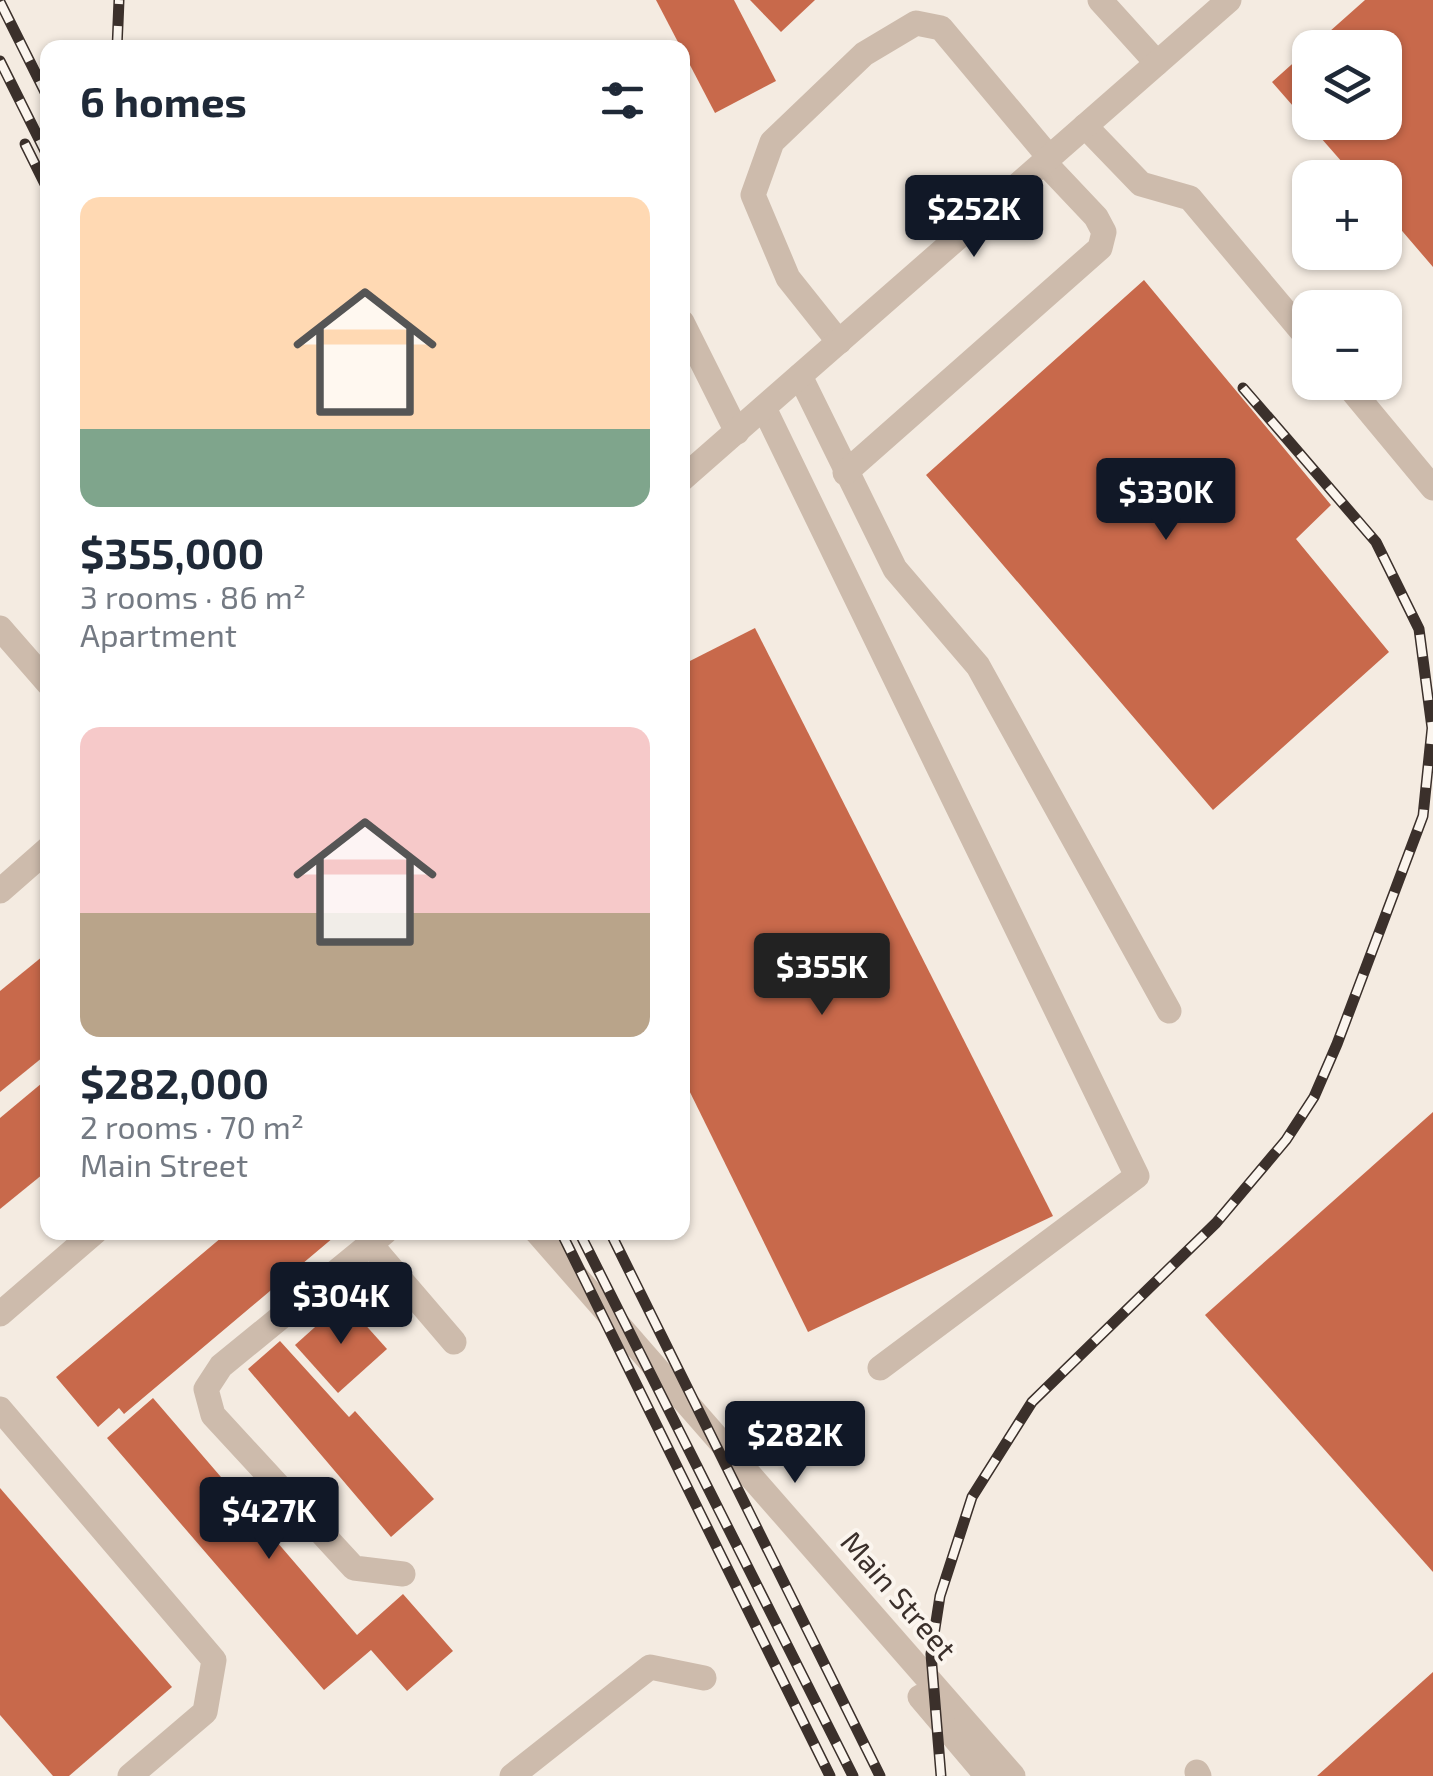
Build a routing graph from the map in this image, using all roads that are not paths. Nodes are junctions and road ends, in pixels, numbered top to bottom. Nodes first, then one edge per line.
1 (1100, 0) edge
2 (1229, 0) edge
3 (1157, 62) junction
4 (1085, 126) junction
5 (1047, 159) junction
6 (1292, 320) edge
7 (690, 338) edge
8 (839, 342) junction
9 (800, 376) junction
10 (1360, 400) edge
11 (764, 408) junction
12 (737, 432) junction
13 (690, 472) edge
14 (846, 472) junction
15 (1433, 488) edge
16 (0, 628) edge
17 (40, 674) edge
18 (40, 856) edge
19 (0, 891) edge
20 (1169, 1011) dead end
21 (86, 1240) edge
22 (377, 1240) edge
23 (379, 1240) edge
24 (523, 1240) edge
25 (544, 1240) edge
26 (0, 1314) edge
27 (454, 1342) dead end
28 (880, 1368) dead end
29 (0, 1410) edge
30 (403, 1574) dead end
31 (704, 1678) dead end
32 (130, 1776) edge
33 (512, 1776) edge
34 (988, 1776) edge
35 (1013, 1776) edge

1 - 3 street
2 - 3 street
3 - 4 street
4 - 5 street
4 - 6 street
5 - 8 street
5 - 8 street
5 - 14 street
7 - 12 street
8 - 9 street
9 - 11 street
9 - 14 street
10 - 15 street
11 - 12 street
11 - 28 street
12 - 13 street
14 - 20 street
16 - 17 street
18 - 19 street
21 - 26 street
22 - 30 street
23 - 27 street
24 - 34 street, Main Street
25 - 35 street, Main Street
29 - 32 street
31 - 33 street

